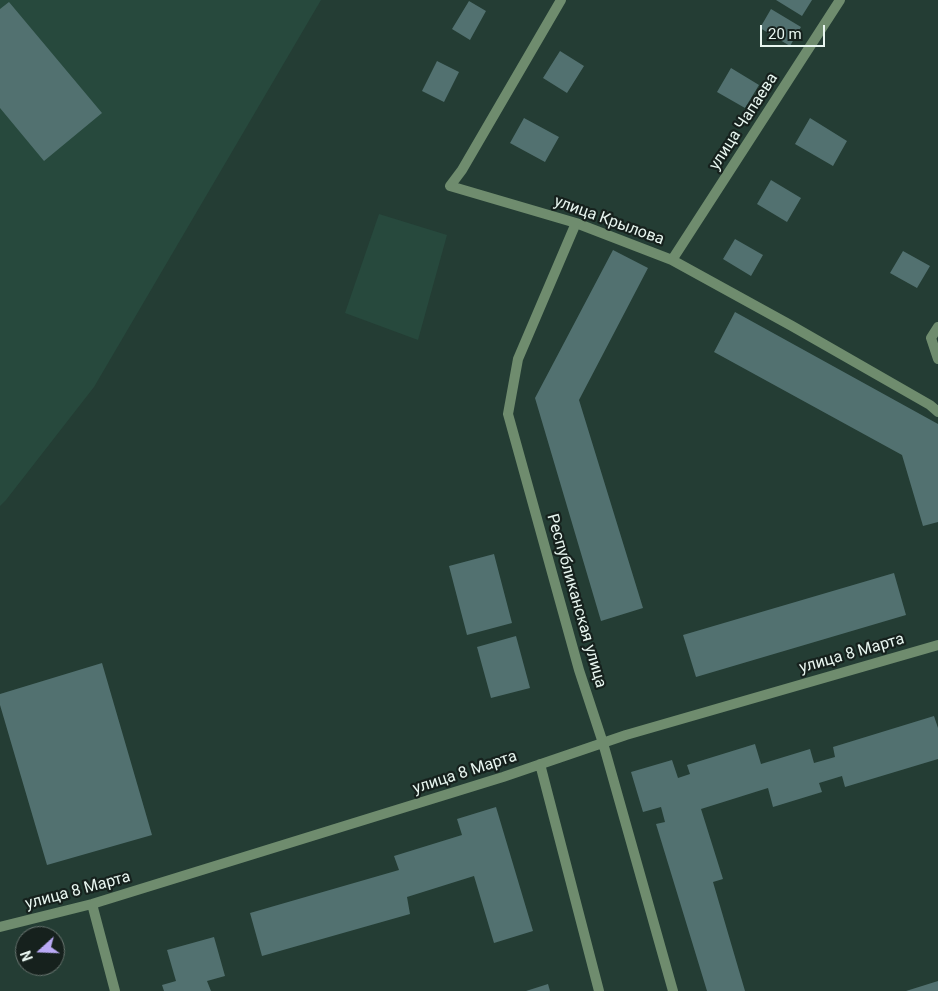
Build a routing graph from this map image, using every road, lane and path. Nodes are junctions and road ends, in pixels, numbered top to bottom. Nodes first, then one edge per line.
1 (561, 0) edge
2 (840, 0) edge
3 (576, 223) junction
4 (672, 260) junction
5 (938, 327) edge
6 (938, 359) edge
7 (938, 412) edge
8 (938, 645) edge
9 (603, 743) junction
10 (540, 764) junction
11 (92, 904) junction
12 (0, 927) edge
13 (115, 991) edge
14 (599, 991) edge
15 (673, 991) edge

1 - 3 street, улица Крылова
2 - 4 street, улица Чапаева
3 - 4 street, улица Крылова
3 - 9 street, Республиканская улица
4 - 7 street, улица Крылова
5 - 6 street
8 - 9 street, улица 8 Марта
9 - 10 street, улица 8 Марта
9 - 15 street, Республиканская улица
10 - 11 street, улица 8 Марта
10 - 14 street
11 - 12 street, улица 8 Марта
11 - 13 street

